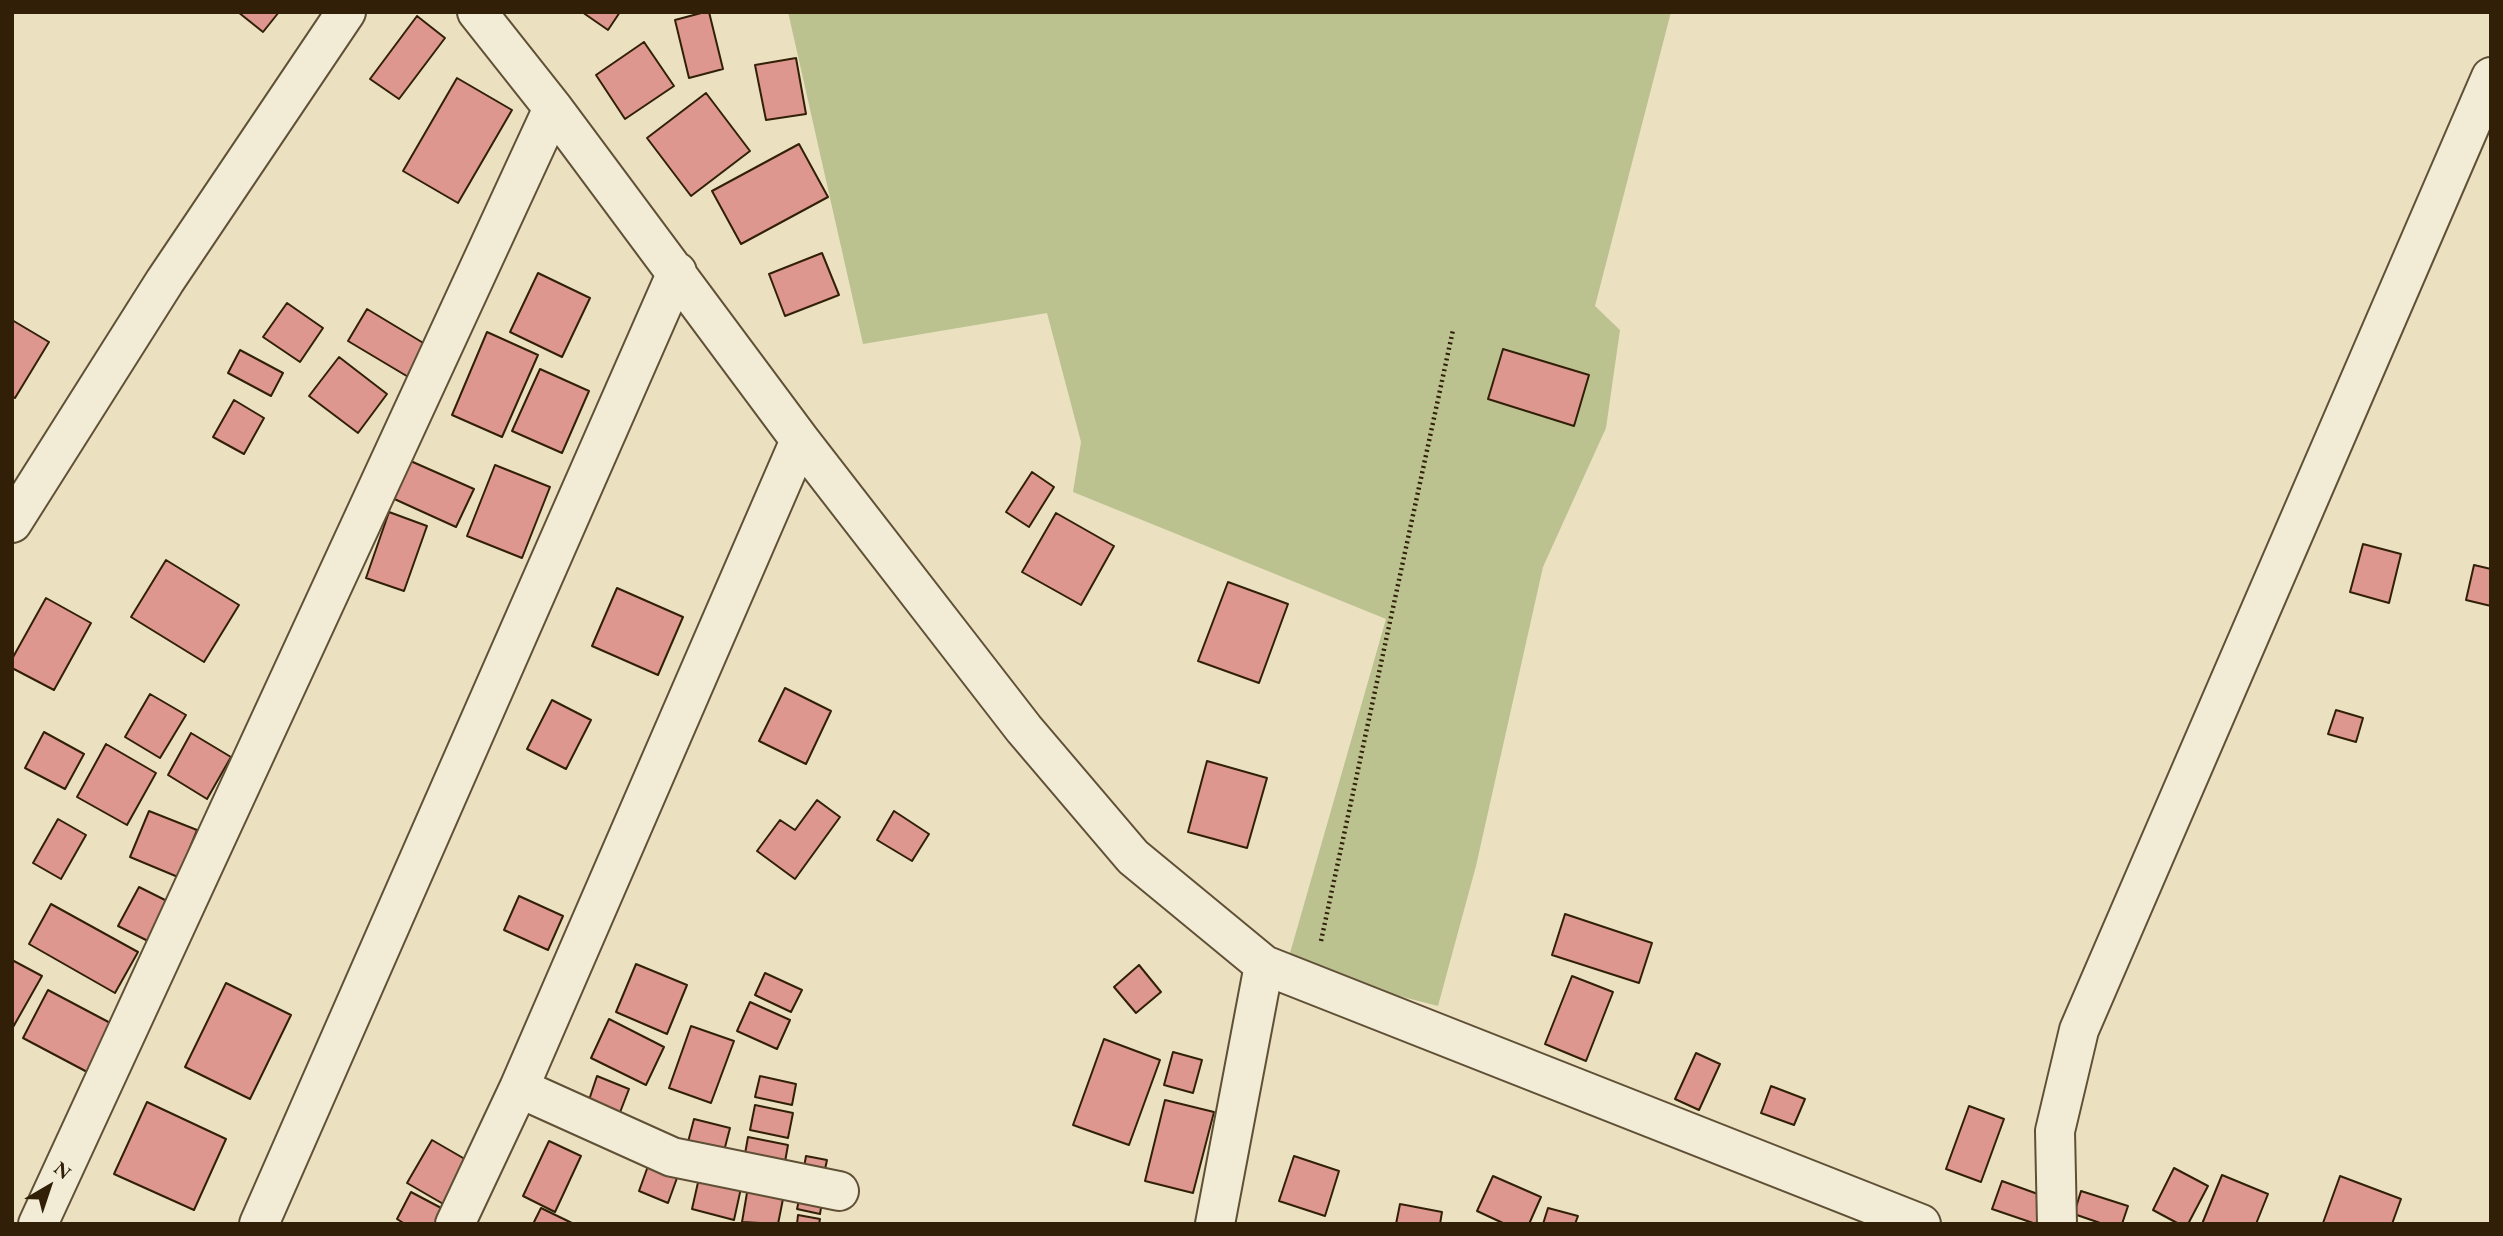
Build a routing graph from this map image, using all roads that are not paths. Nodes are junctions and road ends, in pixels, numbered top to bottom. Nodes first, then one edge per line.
1 (346, 12) edge
2 (477, 12) edge
3 (2491, 77) edge
4 (553, 108) junction
5 (677, 272) junction
6 (800, 440) junction
7 (12, 523) edge
8 (1264, 965) junction
9 (519, 1088) junction
10 (839, 1191) dead end
11 (42, 1222) edge
12 (259, 1224) edge
13 (455, 1224) edge
14 (1215, 1224) edge
15 (1922, 1224) edge
16 (2057, 1224) edge

1 - 7 street
2 - 4 street
3 - 16 street
4 - 5 street
4 - 11 street
5 - 6 street
5 - 12 street
6 - 8 street
6 - 9 street
8 - 14 street
8 - 15 street
9 - 10 street
9 - 13 street

